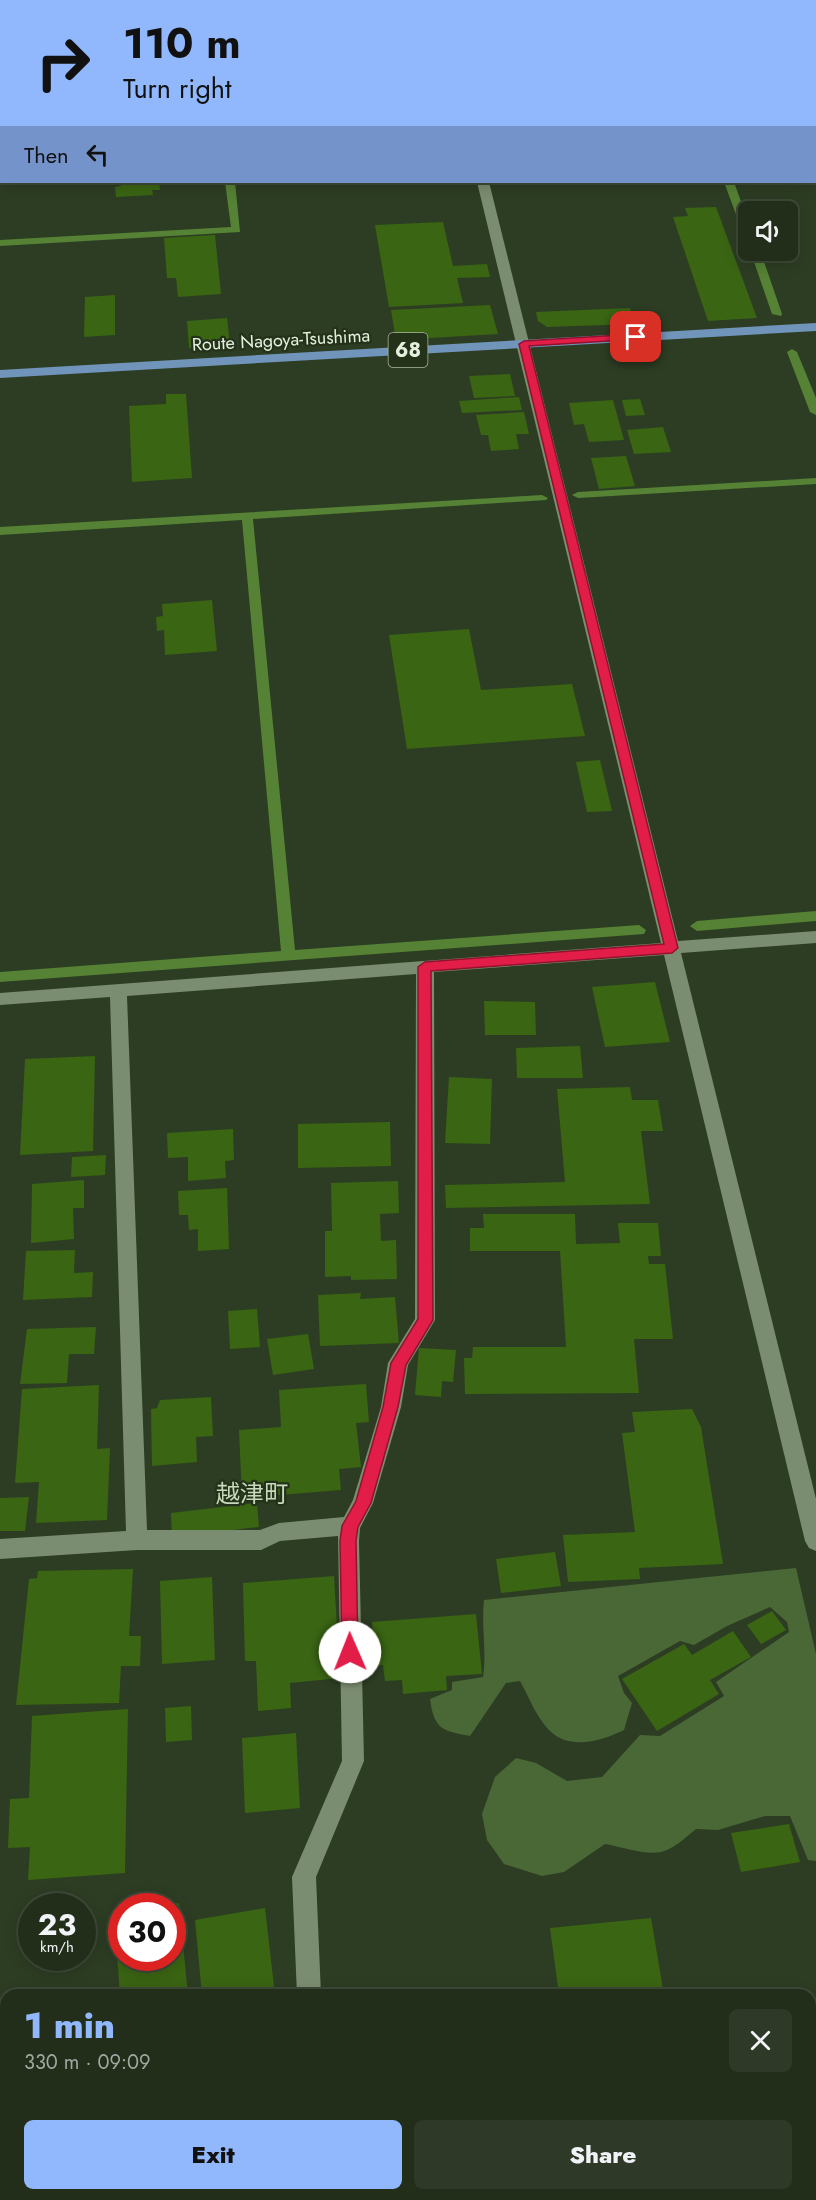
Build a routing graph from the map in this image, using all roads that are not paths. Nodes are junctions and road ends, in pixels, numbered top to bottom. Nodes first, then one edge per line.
1 (483, 183) edge
2 (816, 327) edge
3 (524, 344) junction
4 (0, 374) edge
5 (816, 937) edge
6 (672, 948) junction
7 (425, 967) junction
8 (118, 990) junction
9 (0, 999) edge
10 (350, 1526) junction
11 (137, 1540) junction
12 (816, 1541) edge
13 (0, 1549) edge
14 (309, 1989) edge

1 - 3 street
2 - 3 main road, Route Nagoya-Tsushima / 68
3 - 4 main road, Route Nagoya-Tsushima / 68
3 - 6 street
5 - 6 street
6 - 7 street
6 - 12 street
7 - 8 street
7 - 10 street
8 - 9 street
8 - 11 street
10 - 11 street
10 - 14 street
11 - 13 street

